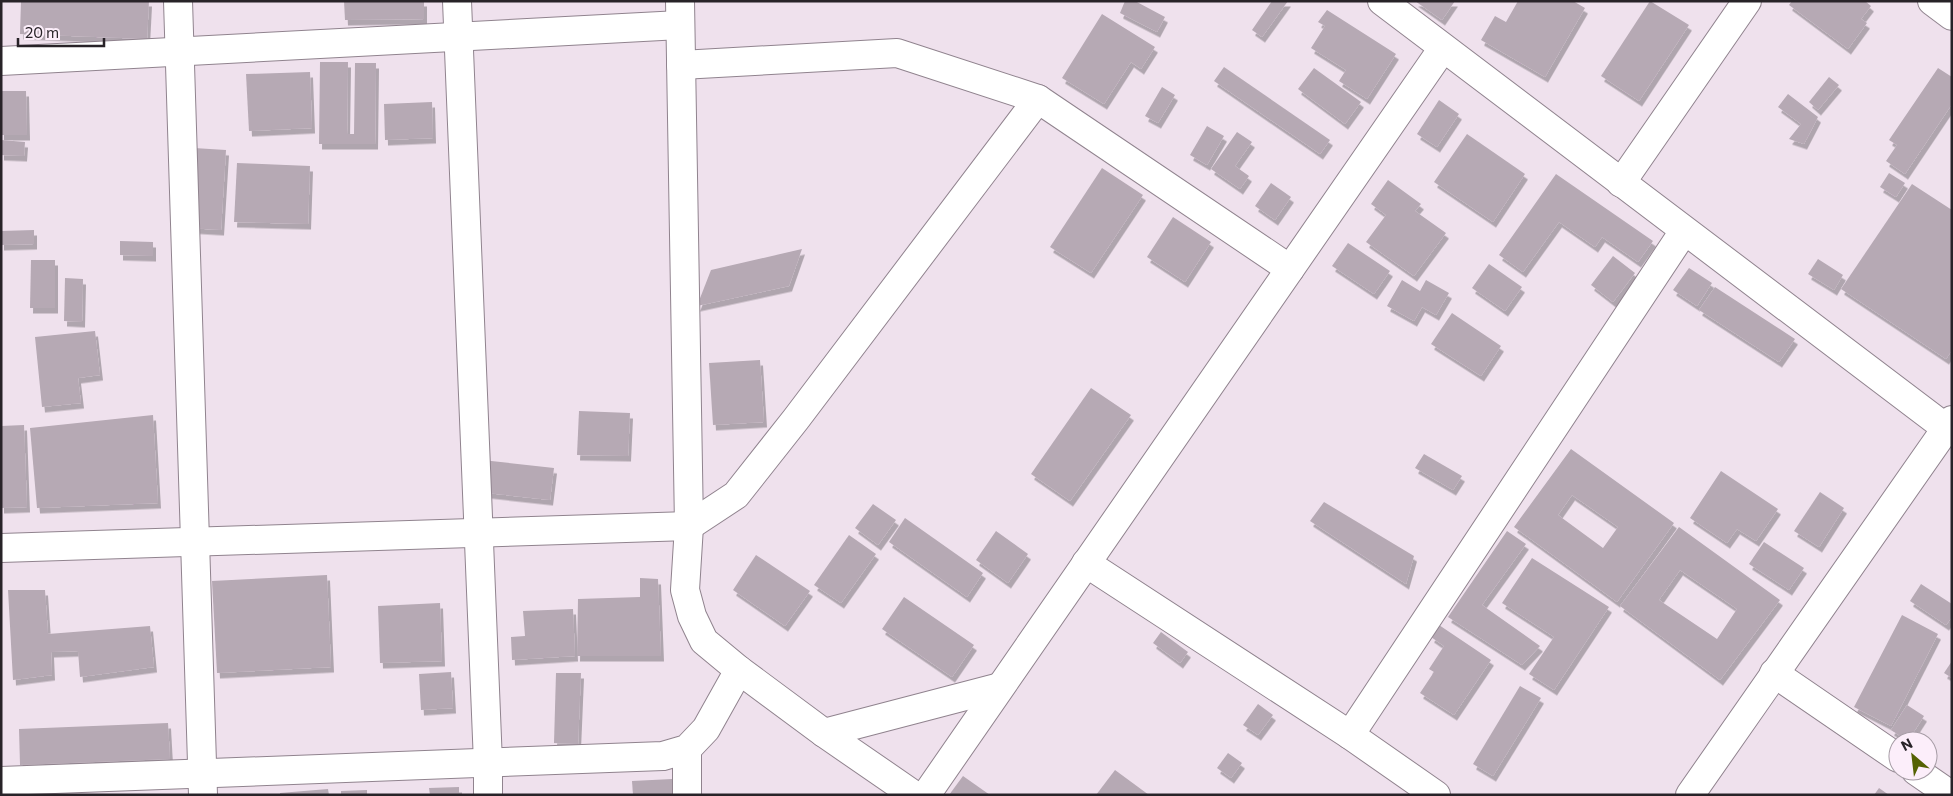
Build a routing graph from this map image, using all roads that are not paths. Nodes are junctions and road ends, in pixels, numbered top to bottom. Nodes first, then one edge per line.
1 (178, 1) edge
2 (457, 1) edge
3 (1382, 1) edge
4 (1747, 1) edge
5 (1932, 1) edge
6 (680, 13) edge
7 (1952, 16) edge
8 (459, 37) junction
9 (1443, 48) junction
10 (180, 52) junction
11 (1, 61) edge
12 (681, 65) junction
13 (1038, 99) junction
14 (1621, 182) junction
15 (1684, 231) junction
16 (1290, 269) junction
17 (1949, 424) edge
18 (688, 526) junction
19 (479, 532) junction
20 (195, 541) junction
21 (1, 548) edge
22 (1086, 563) junction
23 (739, 670) junction
24 (1774, 673) junction
25 (1000, 688) junction
26 (824, 733) junction
27 (1350, 735) junction
28 (687, 749) junction
29 (1888, 751) edge
30 (488, 763) junction
31 (1, 781) edge
32 (1931, 781) edge
33 (203, 784) edge
34 (488, 795) edge
35 (687, 795) edge
36 (914, 795) edge
37 (926, 795) edge
38 (1436, 795) edge
39 (1690, 795) edge
40 (1951, 795) edge

1 - 10 street
2 - 8 street
3 - 9 street
4 - 14 street
5 - 7 street
6 - 8 street
6 - 12 street
8 - 10 street
8 - 19 street
9 - 14 street
9 - 16 street
10 - 11 street
10 - 20 street
12 - 13 street
12 - 18 street
13 - 16 street
13 - 18 street
14 - 15 street
15 - 17 street
15 - 27 street
16 - 22 street
17 - 24 street
18 - 19 street
18 - 23 street
19 - 20 street
19 - 30 street
20 - 21 street
20 - 33 street
22 - 25 street
22 - 27 street
23 - 26 street
23 - 28 street
24 - 29 street
24 - 39 street
25 - 26 street
25 - 37 street
26 - 36 street
27 - 38 street
28 - 30 street
28 - 35 street
30 - 33 street
30 - 34 street
31 - 33 street
32 - 40 street

